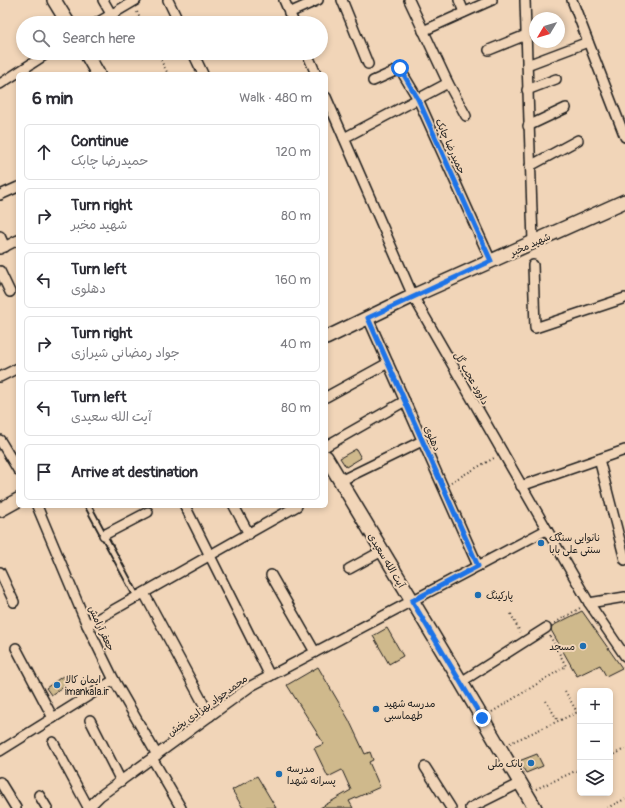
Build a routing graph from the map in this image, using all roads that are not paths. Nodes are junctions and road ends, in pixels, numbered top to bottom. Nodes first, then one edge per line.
1 (54, 0) edge
2 (103, 0) edge
3 (168, 0) edge
4 (284, 0) edge
5 (318, 0) edge
6 (342, 0) edge
7 (409, 0) edge
8 (459, 0) edge
9 (492, 0) edge
10 (525, 0) edge
11 (572, 0) edge
12 (134, 1) edge
13 (464, 12) junction
14 (289, 13) junction
15 (111, 14) junction
16 (64, 16) edge
17 (108, 16) edge
18 (176, 16) edge
19 (290, 16) edge
20 (423, 31) junction
21 (526, 35) junction
22 (588, 42) junction
23 (489, 50) dead end
24 (37, 60) edge
25 (90, 60) edge
26 (196, 60) edge
27 (310, 60) edge
28 (368, 64) dead end
29 (527, 66) junction
30 (19, 72) edge
31 (97, 72) edge
32 (202, 72) edge
33 (315, 72) edge
34 (16, 74) edge
35 (556, 79) dead end
36 (373, 81) dead end
37 (448, 83) junction
38 (0, 84) edge
39 (527, 90) junction
40 (418, 99) junction
41 (328, 102) edge
42 (566, 108) dead end
43 (466, 116) dead end
44 (622, 119) edge
45 (528, 126) junction
46 (625, 137) edge
47 (344, 138) junction
48 (578, 140) dead end
49 (530, 166) junction
50 (16, 188) edge
51 (0, 196) edge
52 (625, 201) edge
53 (0, 236) edge
54 (533, 242) junction
55 (9, 245) edge
56 (491, 261) junction
57 (532, 265) dead end
58 (0, 271) edge
59 (10, 292) dead end
60 (413, 296) junction
61 (625, 298) edge
62 (368, 318) junction
63 (328, 335) edge
64 (388, 363) junction
65 (16, 369) edge
66 (1, 374) edge
67 (328, 396) edge
68 (405, 401) junction
69 (0, 440) edge
70 (422, 441) junction
71 (328, 445) edge
72 (625, 450) edge
73 (599, 459) junction
74 (328, 460) edge
75 (16, 467) edge
76 (340, 481) junction
77 (521, 486) junction
78 (16, 501) edge
79 (38, 508) edge
80 (89, 508) edge
81 (186, 508) edge
82 (235, 508) edge
83 (293, 508) edge
84 (0, 510) edge
85 (148, 512) dead end
86 (546, 530) junction
87 (249, 534) junction
88 (104, 535) junction
89 (382, 551) junction
90 (210, 556) junction
91 (625, 560) edge
92 (478, 566) junction
93 (349, 569) dead end
94 (0, 572) edge
95 (271, 575) dead end
96 (140, 595) junction
97 (625, 597) edge
98 (412, 601) junction
99 (14, 602) dead end
100 (589, 603) junction
101 (87, 625) junction
102 (546, 628) road end
103 (16, 648) dead end
104 (315, 652) junction
105 (625, 656) edge
106 (270, 676) junction
107 (114, 680) junction
108 (461, 682) junction
109 (210, 716) junction
110 (53, 718) junction
111 (90, 720) dead end
112 (53, 742) dead end
113 (0, 751) edge
114 (154, 757) junction
115 (425, 767) dead end
116 (121, 781) junction
117 (0, 782) edge
118 (523, 788) junction
119 (40, 795) dead end
120 (16, 808) edge
121 (47, 808) edge
122 (88, 808) edge
123 (181, 808) edge
124 (451, 808) edge
125 (470, 808) edge
126 (535, 808) edge

1 - 16 main road
2 - 15 street
3 - 18 street
4 - 14 street
5 - 14 street
6 - 28 street
7 - 20 street
8 - 13 street
9 - 13 street
10 - 21 street
11 - 22 street
12 - 15 street
13 - 20 street
14 - 19 street
15 - 17 street
20 - 37 street
21 - 23 street
21 - 29 street
22 - 29 street
22 - 44 street
24 - 30 street
25 - 31 main road
26 - 32 street
27 - 33 street
29 - 39 street
34 - 38 street
35 - 39 street
36 - 40 street, حمیدرضا چابک
37 - 40 street
37 - 43 street
39 - 45 street
40 - 47 street
40 - 56 street, حمیدرضا چابک
41 - 47 street, داوود عجب گل
42 - 45 street
44 - 46 street
45 - 49 street
47 - 60 street, داوود عجب گل
48 - 49 street
49 - 54 street
50 - 51 street
52 - 54 main road, شهید مخبر
53 - 55 street
54 - 56 main road, شهید مخبر
56 - 60 main road, شهید مخبر
57 - 61 street
58 - 59 street
60 - 62 main road, شهید مخبر
60 - 77 street, داوود عجب گل
62 - 63 main road, شهید مخبر
62 - 64 street, دهلوی
64 - 67 street
64 - 68 street, دهلوی
65 - 66 street
68 - 70 street, دهلوی
68 - 71 street
69 - 75 street
70 - 76 street
70 - 92 street, دهلوی
72 - 73 street
73 - 77 street
73 - 91 street
74 - 76 main road, آیت الله سعیدی
76 - 89 main road, آیت الله سعیدی
77 - 86 street, داوود عجب گل
78 - 84 main road
79 - 101 street, جعفر آرامش
80 - 88 lane
81 - 90 street
82 - 87 street
83 - 87 street
85 - 88 street
86 - 92 street, محمدجواد بهزادی بخش
86 - 100 street, داوود عجب گل
87 - 90 street
88 - 96 lane
89 - 93 street
89 - 98 main road, آیت الله سعیدی
90 - 96 street
90 - 106 street
92 - 98 street, محمدجواد بهزادی بخش
94 - 99 street
95 - 104 street
96 - 101 street
96 - 109 street
97 - 100 street
98 - 104 street, محمدجواد بهزادی بخش
98 - 108 main road, آیت الله سعیدی
100 - 105 street, داوود عجب گل
101 - 107 street, جعفر آرامش
102 - 108 street
103 - 110 street
104 - 106 street, محمدجواد بهزادی بخش
106 - 109 street, محمدجواد بهزادی بخش
107 - 110 street
107 - 114 street, جعفر آرامش
108 - 118 main road, آیت الله سعیدی
109 - 114 street, محمدجواد بهزادی بخش
110 - 113 street
111 - 116 street
112 - 122 street
114 - 116 street, محمدجواد بهزادی بخش
114 - 123 street, جعفر آرامش
115 - 124 street
116 - 122 street, محمدجواد بهزادی بخش
117 - 120 street
118 - 125 street
118 - 126 main road, آیت الله سعیدی
119 - 121 street

